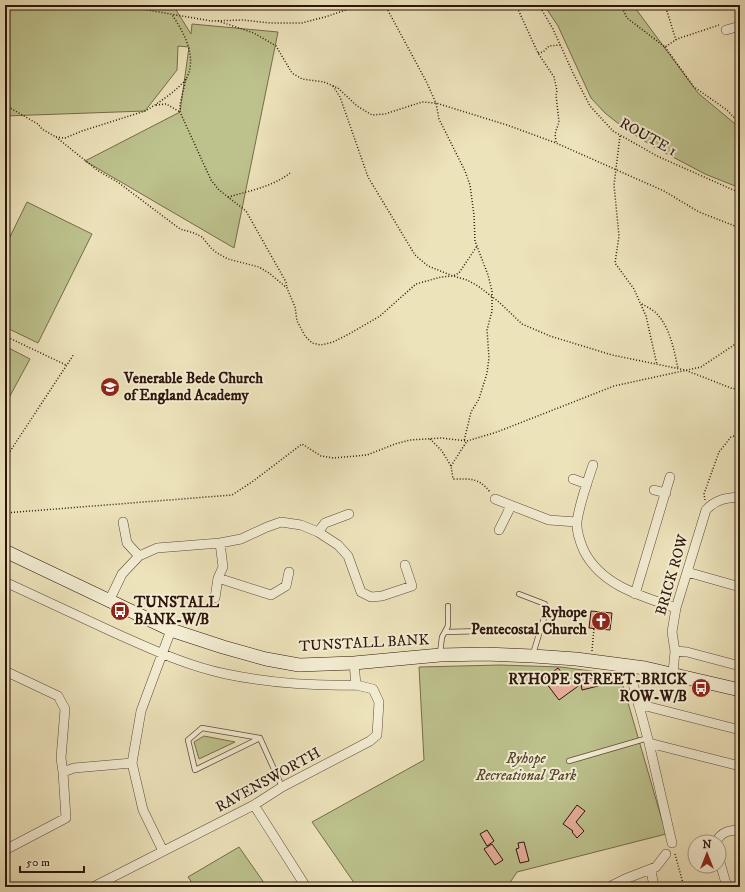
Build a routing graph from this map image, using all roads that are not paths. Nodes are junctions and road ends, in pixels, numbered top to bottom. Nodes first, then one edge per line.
1 (740, 26) edge
2 (726, 30) road end
3 (593, 465) dead end
4 (670, 478) dead end
5 (573, 479) dead end
6 (587, 484) junction
7 (654, 490) dead end
8 (666, 493) junction
9 (740, 497) edge
10 (495, 499) road end
11 (511, 506) junction
12 (349, 514) dead end
13 (123, 522) dead end
14 (577, 522) junction
15 (499, 530) dead end
16 (318, 532) junction
17 (220, 543) junction
18 (6, 552) edge
19 (139, 556) junction
20 (405, 565) dead end
21 (289, 572) dead end
22 (687, 572) junction
23 (218, 578) junction
24 (5, 582) edge
25 (740, 587) edge
26 (519, 594) dead end
27 (635, 594) junction
28 (215, 598) dead end
29 (109, 601) junction
30 (448, 606) dead end
31 (676, 608) junction
32 (171, 630) junction
33 (484, 631) dead end
34 (445, 632) junction
35 (675, 651) junction
36 (163, 654) junction
37 (440, 655) junction
38 (533, 656) junction
39 (354, 662) junction
40 (628, 665) junction
41 (740, 666) edge
42 (5, 671) edge
43 (673, 673) junction
44 (356, 685) junction
45 (740, 690) edge
46 (638, 704) junction
47 (740, 730) edge
48 (260, 738) junction
49 (648, 740) junction
50 (569, 761) dead end
51 (132, 763) junction
52 (740, 766) edge
53 (63, 772) junction
54 (282, 787) junction
55 (254, 805) junction
56 (740, 830) edge
57 (722, 834) edge
58 (672, 843) road end
59 (5, 850) edge
60 (163, 852) junction
61 (666, 854) dead end
62 (650, 870) junction
63 (723, 874) edge
64 (93, 887) edge
65 (306, 887) edge
66 (609, 887) edge
67 (654, 887) edge
68 (727, 887) edge

1 - 2 street
3 - 6 street
4 - 8 street
5 - 6 street
6 - 14 street
7 - 8 street
8 - 27 street
9 - 22 street, BRICK ROW
10 - 11 street
11 - 14 street
11 - 15 street
12 - 16 street
13 - 19 street
14 - 27 street
16 - 17 street
16 - 20 street
17 - 19 street
17 - 23 street
18 - 29 main road, TUNSTALL BANK
19 - 29 street
21 - 23 street
22 - 25 street
22 - 31 street, BRICK ROW
23 - 28 street
24 - 36 street
26 - 38 lane
27 - 31 street
29 - 32 main road, TUNSTALL BANK
30 - 34 lane
31 - 35 street, BRICK ROW
32 - 36 street
32 - 39 main road, TUNSTALL BANK
33 - 34 lane
34 - 37 lane
35 - 41 street
35 - 43 street, BRICK ROW
36 - 44 street
36 - 51 street
37 - 38 main road, TUNSTALL BANK
37 - 39 main road, TUNSTALL BANK
38 - 40 main road, TUNSTALL BANK
39 - 44 street
40 - 43 main road, TUNSTALL BANK
40 - 46 street
42 - 53 street
43 - 45 main road, TUNSTALL BANK
44 - 54 street, RAVENSWORTH
46 - 47 street
46 - 49 street
48 - 48 lane
48 - 54 lane
49 - 50 lane
49 - 52 street
49 - 58 street
51 - 53 street
51 - 60 street
53 - 59 street
54 - 55 street, RAVENSWORTH
55 - 60 street, RAVENSWORTH
55 - 65 street
56 - 57 street
60 - 64 street, RAVENSWORTH
61 - 62 street
62 - 66 street
62 - 67 street
63 - 68 street

